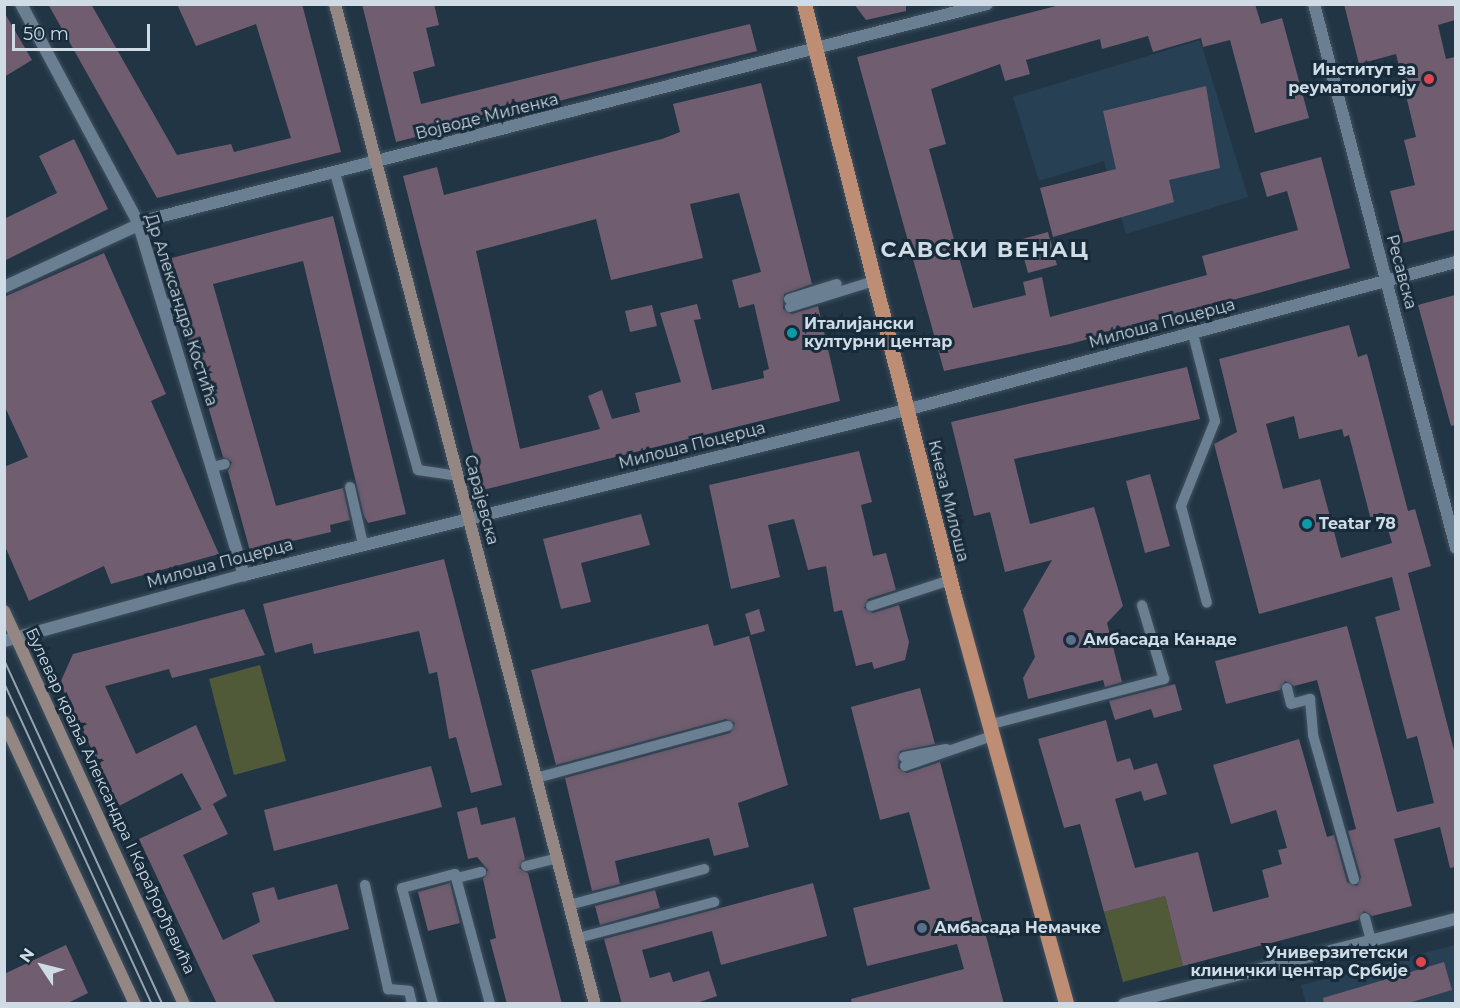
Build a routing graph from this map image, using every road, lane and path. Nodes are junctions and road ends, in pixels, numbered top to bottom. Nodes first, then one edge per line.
1 (21, 4) edge
2 (335, 4) edge
3 (804, 4) edge
4 (987, 4) edge
5 (1314, 4) edge
6 (816, 49) junction
7 (372, 164) junction
8 (335, 173) junction
9 (138, 222) junction
10 (1455, 262) edge
11 (873, 277) junction
12 (1386, 280) junction
13 (4, 287) edge
14 (789, 303) dead end
15 (1193, 334) junction
16 (906, 410) junction
17 (458, 476) junction
18 (350, 487) dead end
19 (469, 518) junction
20 (363, 544) junction
21 (1455, 548) edge
22 (244, 575) junction
23 (950, 580) junction
24 (1207, 603) dead end
25 (1142, 605) dead end
26 (871, 606) dead end
27 (4, 611) edge
28 (10, 639) edge
29 (1287, 688) dead end
30 (4, 722) edge
31 (728, 726) dead end
32 (994, 730) junction
33 (904, 762) dead end
34 (536, 778) junction
35 (556, 855) junction
36 (526, 863) dead end
37 (704, 869) dead end
38 (482, 875) dead end
39 (1354, 879) dead end
40 (457, 881) junction
41 (365, 885) dead end
42 (714, 902) dead end
43 (569, 905) junction
44 (1365, 918) dead end
45 (1455, 919) edge
46 (578, 938) junction
47 (1371, 940) junction
48 (135, 1004) edge
49 (184, 1004) edge
50 (412, 1004) edge
51 (433, 1004) edge
52 (490, 1004) edge
53 (595, 1004) edge
54 (1066, 1004) edge
55 (1124, 1004) edge

1 - 9 street, Др Александра Костића
2 - 7 street, Сарајевска
3 - 6 main road, Кнеза Милоша
4 - 6 street, Војводе Миленка
5 - 12 street, Ресавска
6 - 7 street, Војводе Миленка
6 - 11 main road, Кнеза Милоша
7 - 8 street, Војводе Миленка
7 - 17 street, Сарајевска
8 - 9 street, Војводе Миленка
8 - 17 lane
9 - 13 street, Војводе Миленка
9 - 22 street, Др Александра Костића
10 - 12 street, Милоша Поцерца
11 - 14 lane
11 - 16 main road, Кнеза Милоша
12 - 15 street, Милоша Поцерца
12 - 21 street, Ресавска
15 - 16 street, Милоша Поцерца
15 - 24 lane
16 - 19 street, Милоша Поцерца
16 - 23 main road, Кнеза Милоша
17 - 19 street, Сарајевска
18 - 20 lane
19 - 20 street, Милоша Поцерца
19 - 34 street, Сарајевска
20 - 22 street, Милоша Поцерца
22 - 28 street, Милоша Поцерца
23 - 26 lane
23 - 32 main road, Кнеза Милоша
25 - 32 lane
27 - 28 street, Булевар краља Александра I Карађорђевића
28 - 49 street, Булевар краља Александра I Карађорђевића
29 - 39 lane
30 - 48 street
31 - 34 lane
32 - 33 lane
32 - 54 main road, Кнеза Милоша
34 - 35 street, Сарајевска
35 - 36 lane
35 - 43 street, Сарајевска
37 - 43 lane
38 - 40 lane
40 - 51 lane
40 - 52 lane
41 - 50 lane
42 - 46 lane
43 - 46 street, Сарајевска
44 - 47 lane
45 - 47 street
46 - 53 street, Сарајевска
47 - 55 street

